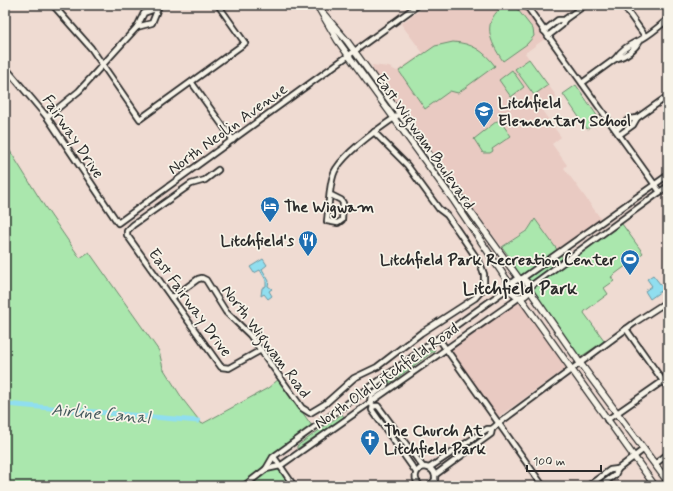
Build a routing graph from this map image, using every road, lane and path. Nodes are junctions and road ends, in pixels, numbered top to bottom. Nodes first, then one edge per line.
1 (53, 5) edge
2 (218, 5) edge
3 (317, 5) edge
4 (418, 5) edge
5 (526, 5) edge
6 (585, 5) edge
7 (623, 5) edge
8 (159, 6) edge
9 (564, 20) junction
10 (668, 20) edge
11 (137, 27) junction
12 (544, 31) junction
13 (548, 36) junction
14 (645, 36) junction
15 (352, 53) junction
16 (102, 64) junction
17 (5, 67) edge
18 (192, 83) junction
19 (582, 83) junction
20 (668, 96) edge
21 (400, 114) junction
22 (47, 116) junction
23 (394, 118) junction
24 (637, 118) junction
25 (616, 130) junction
26 (374, 132) junction
27 (620, 135) junction
28 (233, 140) junction
29 (218, 170) dead end
30 (668, 175) edge
31 (655, 184) junction
32 (668, 186) edge
33 (660, 192) junction
34 (331, 195) junction
35 (118, 223) joint
36 (520, 280) junction
37 (511, 286) junction
38 (528, 288) junction
39 (520, 297) junction
40 (172, 298) junction
41 (668, 301) edge
42 (626, 329) junction
43 (439, 339) junction
44 (446, 348) junction
45 (261, 350) junction
46 (580, 362) junction
47 (572, 368) junction
48 (386, 376) junction
49 (663, 381) junction
50 (668, 388) edge
51 (372, 404) junction
52 (618, 414) junction
53 (607, 420) junction
54 (499, 423) junction
55 (492, 429) junction
56 (644, 449) junction
57 (668, 454) edge
58 (274, 457) junction
59 (634, 457) junction
60 (655, 464) junction
61 (280, 466) junction
62 (423, 467) junction
63 (429, 468) junction
64 (618, 469) junction
65 (266, 470) junction
66 (416, 472) junction
67 (435, 477) junction
68 (668, 482) edge
69 (244, 486) edge
70 (294, 486) edge
71 (421, 486) edge
72 (429, 486) edge
73 (437, 486) edge
74 (543, 486) edge
75 (588, 486) edge
76 (600, 486) edge
77 (655, 486) edge

1 - 16 street
2 - 18 street
3 - 15 street, East Wigwam Boulevard
4 - 15 street, North Neolin Avenue
5 - 12 street
6 - 9 street
7 - 14 street
8 - 11 street
8 - 11 street
9 - 12 street
9 - 13 street
10 - 14 street
11 - 16 street
12 - 13 street
13 - 19 street
14 - 19 street
15 - 21 street, East Wigwam Boulevard
15 - 23 street, East Wigwam Boulevard
15 - 28 street, North Neolin Avenue
16 - 18 street
16 - 22 street
17 - 22 street, Fairway Drive
18 - 28 street
19 - 25 street
20 - 24 street
21 - 23 street
21 - 36 street, East Wigwam Boulevard
22 - 35 street, Fairway Drive
23 - 26 street
23 - 37 street, East Wigwam Boulevard
24 - 25 street
24 - 27 street
25 - 27 street
26 - 34 street
26 - 45 street, North Wigwam Road
27 - 31 street
28 - 35 street, North Neolin Avenue
29 - 40 street, East Fairway Drive
30 - 31 street
31 - 33 street
31 - 36 street
32 - 33 street
33 - 38 street
34 - 34 street
36 - 37 street
36 - 38 street
37 - 39 street
37 - 43 street, North Old Litchfield Road
38 - 39 street
38 - 46 street
39 - 44 street, North Old Litchfield Road
39 - 47 street
40 - 45 street, East Fairway Drive
40 - 45 street, North Wigwam Road
41 - 42 street
42 - 46 street
42 - 49 street
43 - 44 street
43 - 48 street, North Old Litchfield Road
44 - 51 street, North Old Litchfield Road
44 - 54 street
46 - 47 street
46 - 52 street
47 - 53 street
47 - 54 street
48 - 51 street
48 - 58 street, North Old Litchfield Road
49 - 50 street
49 - 52 street
51 - 61 street, North Old Litchfield Road
51 - 62 street
51 - 66 street
52 - 53 street
52 - 56 street
53 - 59 street
54 - 55 street
54 - 74 street
55 - 63 street
55 - 67 street
56 - 59 street
56 - 60 street
57 - 60 street
58 - 61 street
58 - 65 street, North Old Litchfield Road
59 - 64 street
59 - 77 street
60 - 68 street
61 - 65 street, North Old Litchfield Road
61 - 70 street
62 - 63 street
62 - 66 street
63 - 67 street
64 - 75 street
64 - 76 street
65 - 69 street, North Old Litchfield Road
66 - 71 street
67 - 72 street
67 - 73 street

